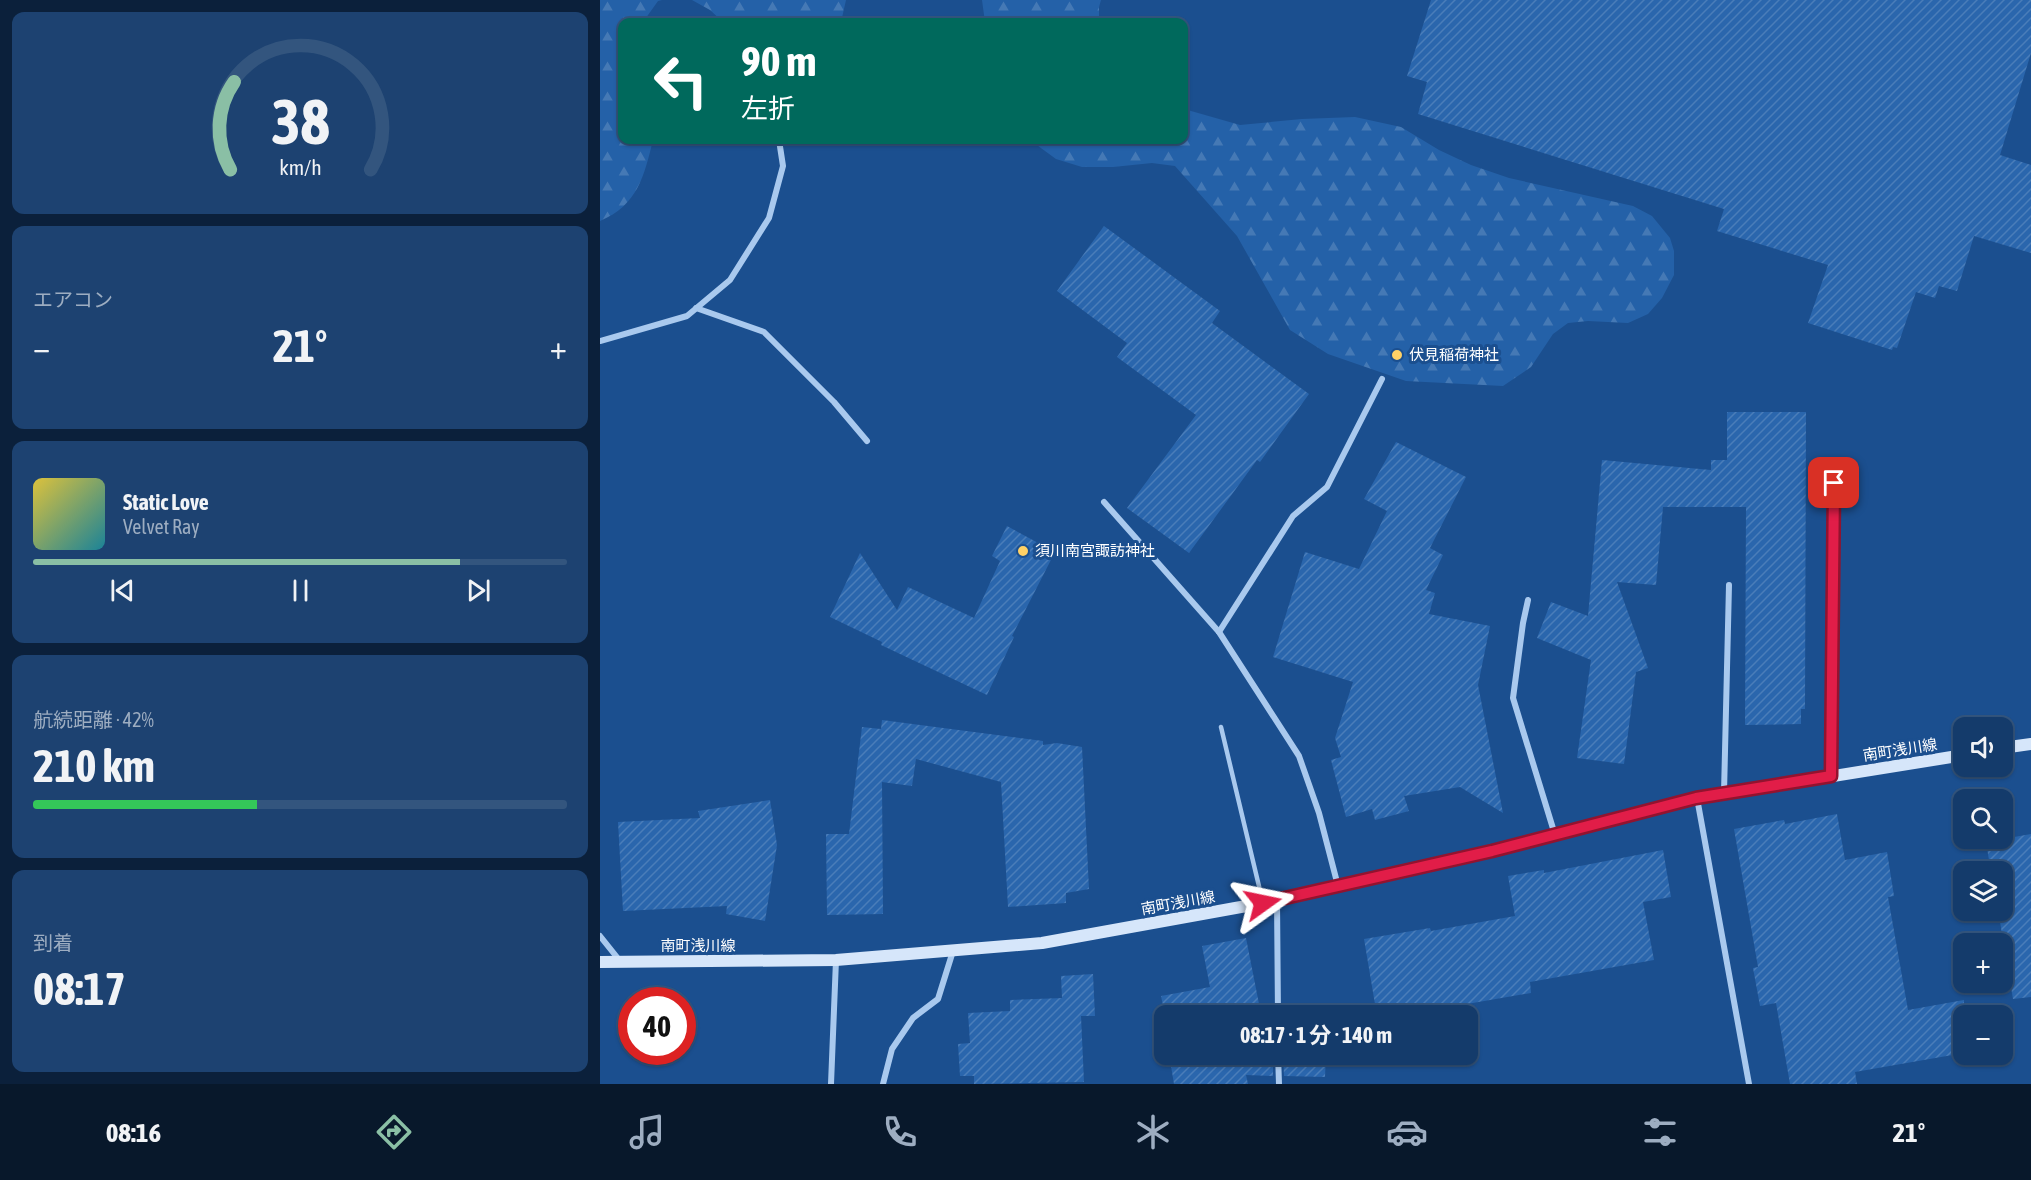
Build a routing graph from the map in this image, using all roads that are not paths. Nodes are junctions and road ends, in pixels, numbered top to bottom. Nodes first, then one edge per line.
1 (780, 144) edge
2 (696, 308) junction
3 (600, 342) edge
4 (1382, 379) dead end
5 (867, 441) dead end
6 (1834, 483) dead end
7 (1104, 502) dead end
8 (1729, 585) dead end
9 (1528, 600) dead end
10 (1219, 632) junction
11 (1221, 727) dead end
12 (2031, 744) edge
13 (2013, 746) edge
14 (1953, 757) edge
15 (1831, 776) junction
16 (1724, 794) junction
17 (1696, 798) junction
18 (1555, 835) junction
19 (1338, 886) junction
20 (1277, 900) junction
21 (1263, 903) junction
22 (600, 936) edge
23 (954, 950) junction
24 (836, 960) junction
25 (600, 962) edge
26 (621, 962) junction
27 (1278, 1005) edge
28 (1278, 1065) edge
29 (831, 1084) edge
30 (883, 1084) edge
31 (1279, 1084) edge
32 (1749, 1084) edge

1 - 2 street
2 - 3 street
2 - 5 street
4 - 10 street
6 - 15 street
7 - 10 street
8 - 16 street
9 - 18 street
10 - 19 street
11 - 21 lane
12 - 13 street
14 - 15 street, 南町浅川線
15 - 16 street, 南町浅川線
16 - 17 street, 南町浅川線
17 - 18 street, 南町浅川線
17 - 32 street
18 - 19 street, 南町浅川線
19 - 20 street, 南町浅川線
20 - 21 street, 南町浅川線
20 - 27 street
21 - 23 street, 南町浅川線
22 - 26 street
23 - 24 street, 南町浅川線
23 - 30 street
24 - 26 street, 南町浅川線
24 - 29 street
25 - 26 street, 南町浅川線
28 - 31 street

